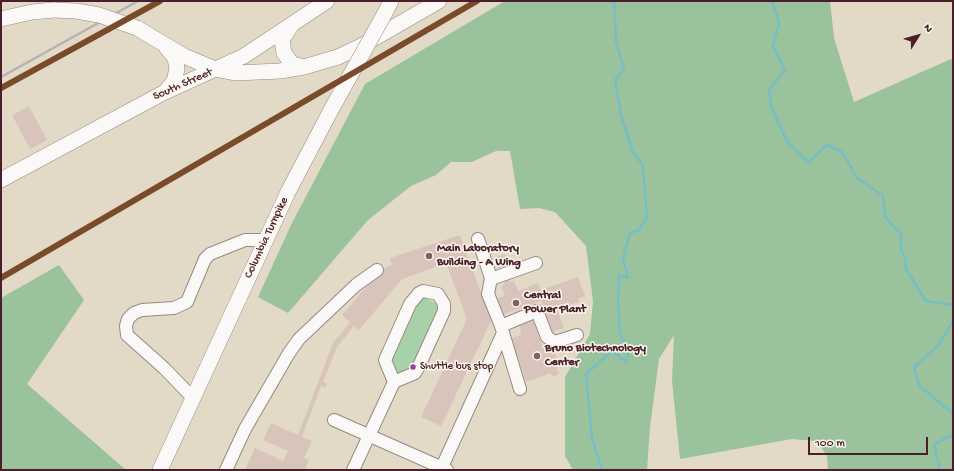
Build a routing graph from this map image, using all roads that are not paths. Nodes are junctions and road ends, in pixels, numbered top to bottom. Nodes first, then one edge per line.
1 (327, 1) edge
2 (430, 1) edge
3 (439, 1) edge
4 (388, 7) edge
5 (420, 12) junction
6 (1, 19) edge
7 (292, 25) junction
8 (163, 43) junction
9 (304, 67) junction
10 (215, 69) junction
11 (163, 93) junction
12 (1, 180) edge
13 (478, 239) dead end
14 (266, 240) junction
15 (536, 263) dead end
16 (377, 270) dead end
17 (491, 279) junction
18 (502, 330) junction
19 (577, 335) dead end
20 (394, 382) junction
21 (520, 389) dead end
22 (193, 398) junction
23 (334, 420) dead end
24 (368, 436) junction
25 (444, 469) edge
26 (160, 470) edge
27 (226, 470) edge
28 (353, 470) edge

1 - 7 main road
2 - 5 main road
3 - 5 main road, South Street
4 - 14 main road, Columbia Turnpike, bridge
5 - 9 main road, South Street
6 - 8 main road, bridge
7 - 9 main road
7 - 10 main road
8 - 10 main road
8 - 11 main road
9 - 10 main road, South Street
10 - 11 main road, South Street
11 - 12 main road, South Street
13 - 17 lane
14 - 22 main road, Columbia Turnpike
14 - 22 lane
15 - 17 lane
16 - 27 lane
17 - 18 lane
18 - 19 lane
18 - 21 lane
18 - 25 lane
20 - 20 lane
20 - 24 lane
22 - 26 main road, Columbia Turnpike
23 - 24 lane
24 - 25 lane
24 - 28 lane

